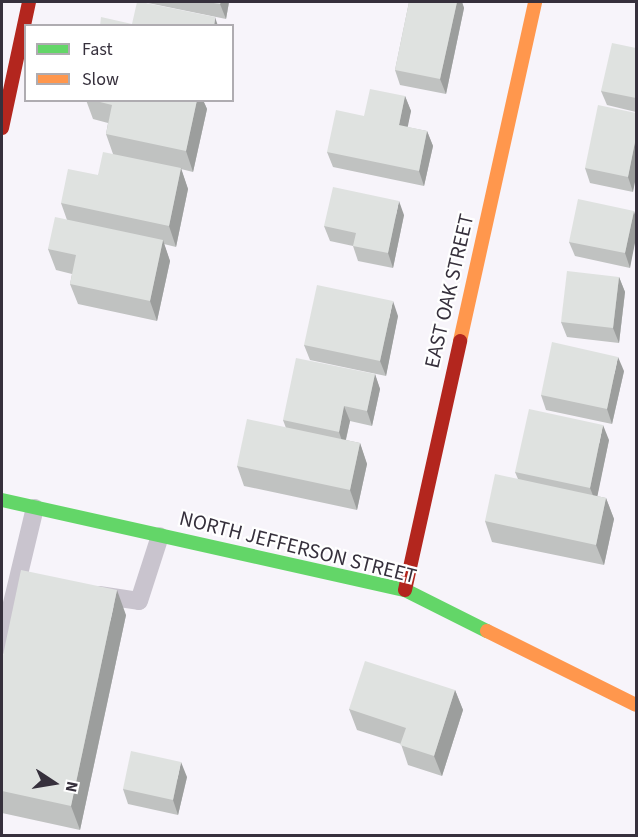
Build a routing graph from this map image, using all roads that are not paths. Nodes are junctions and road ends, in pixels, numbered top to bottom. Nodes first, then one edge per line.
1 (29, 2) edge
2 (535, 2) edge
3 (24, 24) edge
4 (24, 25) edge
5 (2, 128) edge
6 (2, 500) edge
7 (35, 508) junction
8 (160, 536) junction
9 (18, 577) junction
10 (41, 582) edge
11 (75, 590) edge
12 (405, 590) junction
13 (2, 645) edge
14 (636, 705) edge

1 - 3 street
2 - 12 street, EAST OAK STREET
4 - 5 street
6 - 7 street, NORTH JEFFERSON STREET
7 - 8 street, NORTH JEFFERSON STREET
7 - 9 lane
8 - 11 lane
8 - 12 street, NORTH JEFFERSON STREET
9 - 10 lane
9 - 13 lane
12 - 14 street, NORTH JEFFERSON STREET

